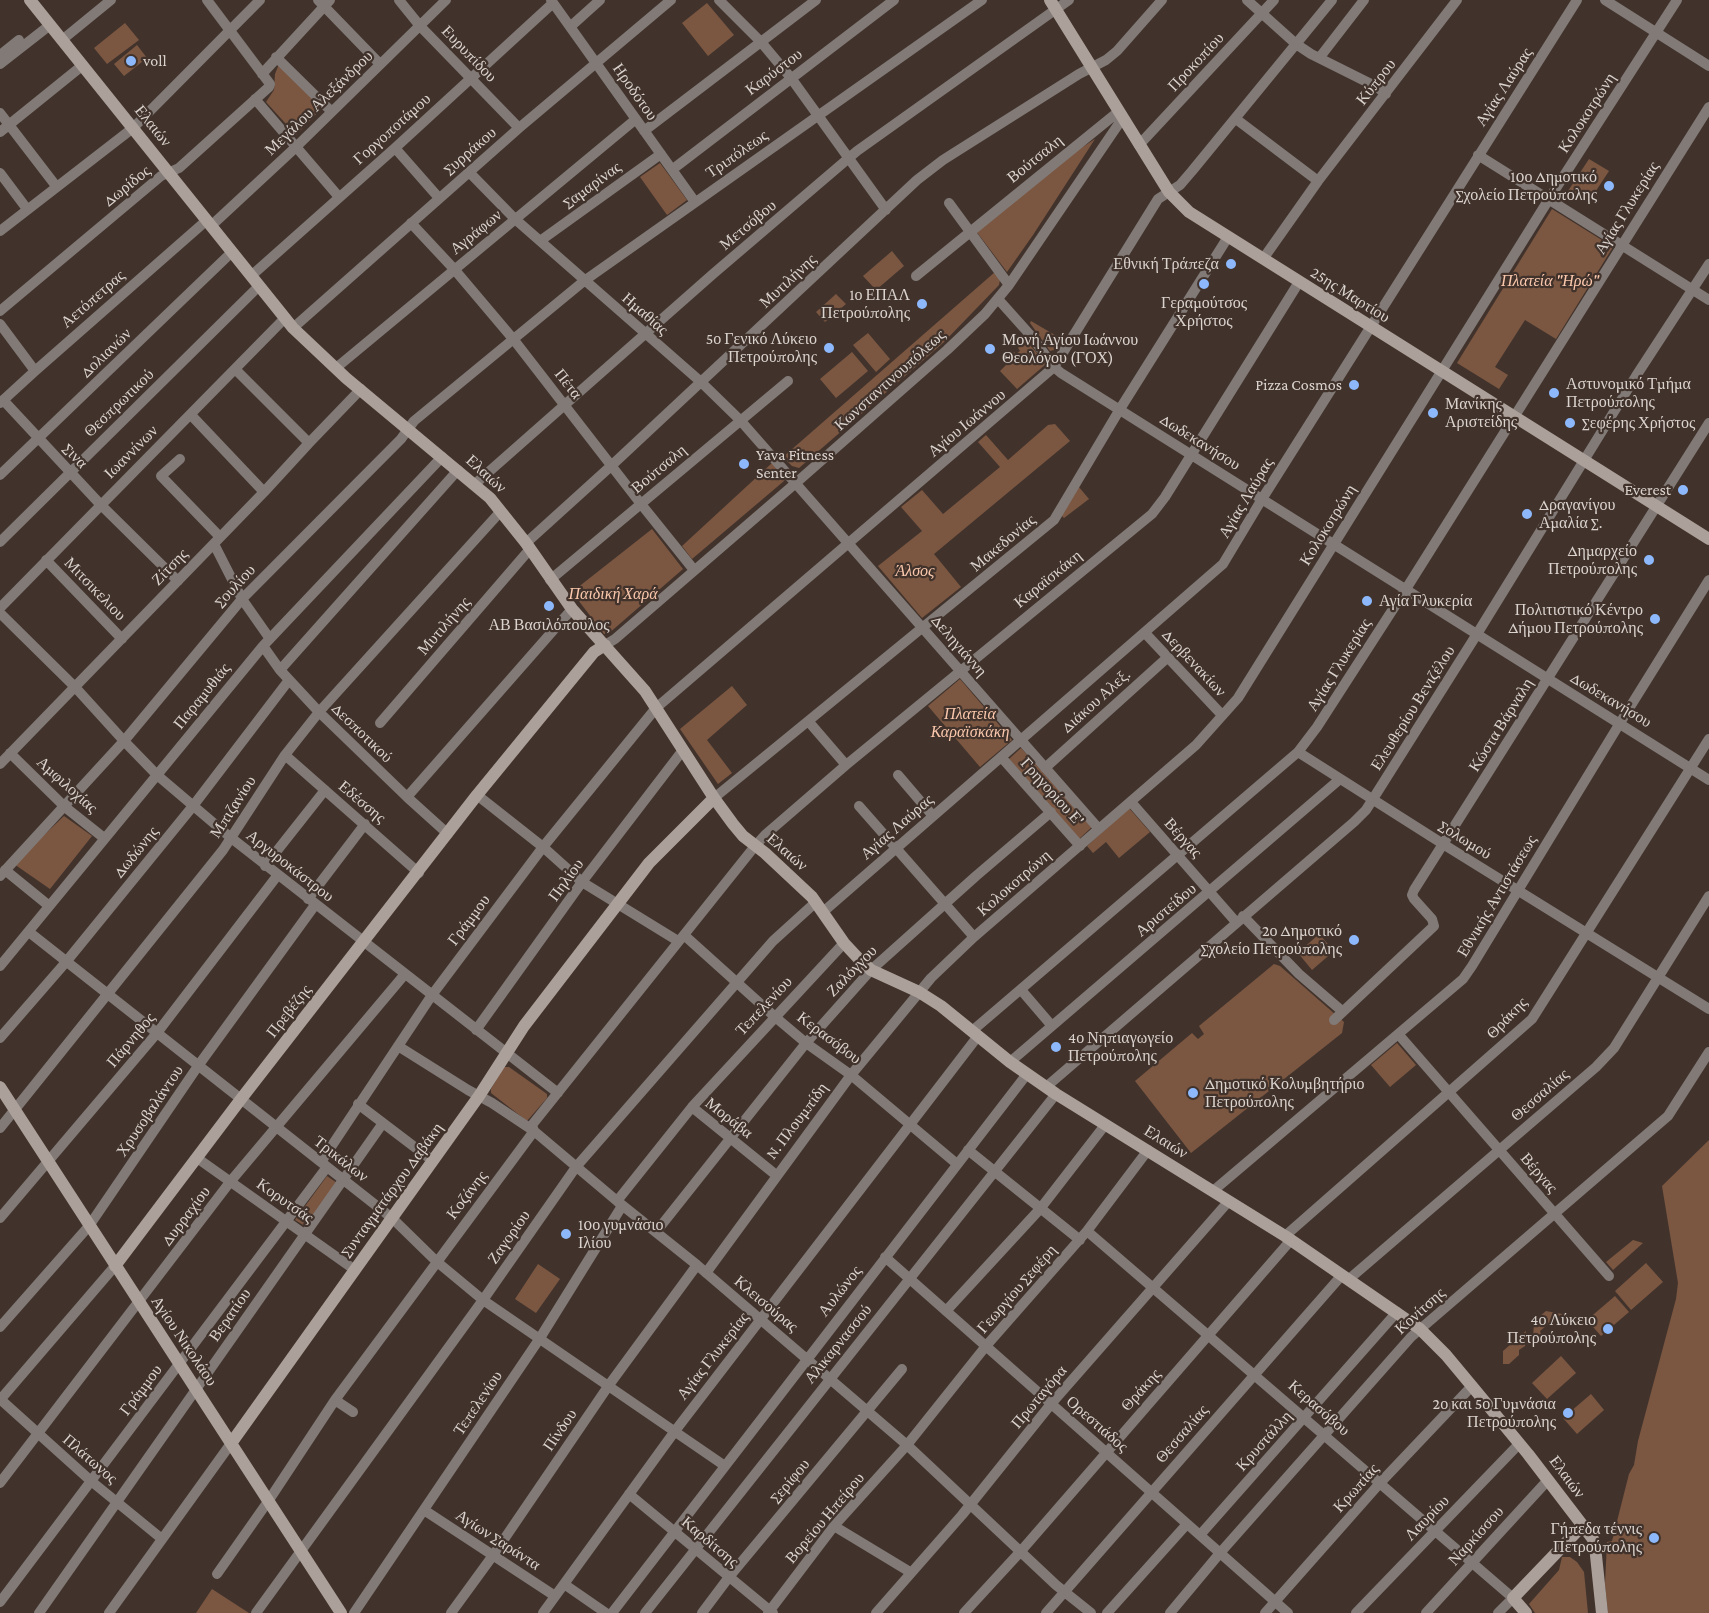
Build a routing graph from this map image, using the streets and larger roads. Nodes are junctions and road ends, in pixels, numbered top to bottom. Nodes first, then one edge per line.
1 (30, 0) edge
2 (111, 0) edge
3 (207, 0) edge
4 (260, 0) edge
5 (399, 0) edge
6 (446, 0) edge
7 (600, 0) edge
8 (671, 0) edge
9 (718, 0) edge
10 (816, 0) edge
11 (894, 0) edge
12 (982, 0) edge
13 (1069, 0) edge
14 (1162, 0) edge
15 (1247, 0) edge
16 (1274, 0) edge
17 (1332, 0) edge
18 (1364, 0) edge
19 (1457, 0) edge
20 (1577, 0) edge
21 (1605, 0) edge
22 (1677, 0) edge
23 (552, 1) edge
24 (324, 2) edge
25 (1053, 5) edge
26 (1262, 13) junction
27 (48, 22) junction
28 (420, 26) junction
29 (570, 27) junction
30 (230, 32) junction
31 (1656, 33) junction
32 (62, 40) junction
33 (761, 42) junction
34 (1296, 44) junction
35 (0, 55) edge
36 (276, 57) junction
37 (1320, 57) junction
38 (596, 62) junction
39 (0, 64) edge
40 (380, 64) junction
41 (82, 65) junction
42 (1709, 66) edge
43 (1091, 67) junction
44 (262, 74) junction
45 (470, 77) junction
46 (790, 78) junction
47 (1386, 94) junction
48 (255, 99) junction
49 (1709, 107) edge
50 (331, 111) junction
51 (0, 114) edge
52 (819, 116) junction
53 (1120, 116) junction
54 (1236, 119) junction
55 (636, 120) junction
56 (133, 128) junction
57 (519, 128) junction
58 (5, 129) edge
59 (644, 131) junction
60 (1139, 145) junction
61 (296, 147) junction
62 (395, 148) junction
63 (661, 154) junction
64 (1478, 155) junction
65 (849, 159) junction
66 (673, 169) junction
67 (170, 172) junction
68 (469, 172) junction
69 (0, 173) edge
70 (1318, 181) junction
71 (56, 186) junction
72 (1169, 192) junction
73 (339, 197) junction
74 (439, 198) junction
75 (1549, 199) junction
76 (695, 202) junction
77 (949, 202) dead end
78 (27, 209) junction
79 (886, 210) junction
80 (515, 219) junction
81 (209, 222) junction
82 (411, 223) junction
83 (0, 231) edge
84 (970, 232) junction
85 (1228, 237) junction
86 (540, 241) junction
87 (1622, 245) junction
88 (232, 252) junction
89 (1263, 259) junction
90 (1709, 264) edge
91 (454, 269) junction
92 (251, 276) junction
93 (916, 276) dead end
94 (584, 281) junction
95 (1299, 282) junction
96 (1009, 285) junction
97 (259, 286) junction
98 (1693, 290) junction
99 (998, 299) junction
100 (1709, 300) edge
101 (0, 311) edge
102 (0, 324) edge
103 (289, 324) junction
104 (1370, 327) junction
105 (646, 334) junction
106 (10, 340) junction
107 (514, 340) junction
108 (0, 348) edge
109 (336, 368) junction
110 (1054, 368) junction
111 (236, 370) junction
112 (35, 371) junction
113 (1443, 372) junction
114 (701, 381) junction
115 (788, 381) dead end
116 (361, 390) junction
117 (2, 402) edge
118 (565, 404) junction
119 (1120, 410) junction
120 (190, 415) junction
121 (1513, 417) junction
122 (740, 420) junction
123 (1709, 423) edge
124 (408, 429) junction
125 (38, 439) junction
126 (309, 443) junction
127 (1191, 454) junction
128 (442, 457) junction
129 (180, 459) dead end
130 (1584, 461) junction
131 (611, 466) junction
132 (458, 470) junction
133 (71, 474) junction
134 (0, 475) edge
135 (797, 482) junction
136 (475, 484) junction
137 (264, 492) junction
138 (1262, 499) junction
139 (100, 504) junction
140 (641, 504) junction
141 (1656, 506) junction
142 (501, 511) junction
143 (1709, 539) edge
144 (217, 541) junction
145 (0, 542) edge
146 (849, 542) junction
147 (1333, 544) junction
148 (528, 546) junction
149 (46, 560) junction
150 (694, 570) junction
151 (550, 580) junction
152 (1709, 580) edge
153 (178, 581) junction
154 (1406, 589) junction
155 (242, 599) junction
156 (0, 608) edge
157 (572, 609) junction
158 (0, 613) edge
159 (923, 628) junction
160 (1145, 633) junction
161 (1477, 634) junction
162 (122, 639) junction
163 (266, 642) junction
164 (605, 645) junction
165 (1168, 657) junction
166 (280, 670) junction
167 (960, 670) junction
168 (1548, 679) junction
169 (288, 680) junction
170 (75, 687) junction
171 (656, 708) junction
172 (319, 712) junction
173 (1222, 715) junction
174 (809, 722) junction
175 (380, 723) dead end
176 (1620, 723) junction
177 (1709, 739) edge
178 (124, 741) junction
179 (1022, 741) junction
180 (683, 750) junction
181 (1298, 752) junction
182 (10, 753) junction
183 (285, 755) junction
184 (1002, 758) junction
185 (0, 764) edge
186 (846, 765) junction
187 (1045, 768) junction
188 (1691, 768) junction
189 (157, 775) junction
190 (898, 776) dead end
191 (1340, 779) junction
192 (1709, 780) edge
193 (325, 790) junction
194 (477, 795) junction
195 (406, 797) junction
196 (714, 798) junction
197 (1373, 799) junction
198 (1131, 802) junction
199 (193, 806) junction
200 (859, 806) dead end
201 (65, 807) junction
202 (1051, 812) junction
203 (933, 816) junction
204 (365, 824) junction
205 (1099, 829) junction
206 (448, 834) junction
207 (230, 837) junction
208 (105, 838) junction
209 (1443, 844) junction
210 (755, 846) junction
211 (1080, 846) junction
212 (543, 847) junction
213 (896, 848) junction
214 (1178, 855) junction
215 (265, 866) junction
216 (2, 873) edge
217 (419, 873) junction
218 (278, 876) junction
219 (582, 882) junction
220 (1518, 890) junction
221 (1210, 892) junction
222 (1709, 896) edge
223 (312, 902) junction
224 (618, 903) junction
225 (48, 905) junction
226 (944, 905) junction
227 (820, 907) junction
228 (1240, 919) junction
229 (29, 932) junction
230 (1586, 933) junction
231 (974, 937) junction
232 (681, 938) junction
233 (364, 942) junction
234 (844, 943) junction
235 (66, 962) junction
236 (0, 966) edge
237 (871, 970) junction
238 (405, 974) junction
239 (1658, 977) junction
240 (737, 984) junction
241 (1022, 991) junction
242 (919, 992) junction
243 (107, 994) junction
244 (432, 995) junction
245 (1709, 1009) edge
246 (774, 1016) junction
247 (1338, 1016) joint
248 (1052, 1026) junction
249 (476, 1030) junction
250 (157, 1033) junction
251 (975, 1034) junction
252 (1399, 1035) junction
253 (0, 1038) edge
254 (806, 1043) junction
255 (398, 1046) junction
256 (1709, 1052) edge
257 (506, 1053) junction
258 (1010, 1062) junction
259 (198, 1066) junction
260 (1027, 1074) junction
261 (851, 1075) junction
262 (0, 1087) edge
263 (1051, 1091) junction
264 (558, 1093) junction
265 (1450, 1093) junction
266 (479, 1096) junction
267 (241, 1099) junction
268 (357, 1104) junction
269 (692, 1107) junction
270 (15, 1110) junction
271 (383, 1123) junction
272 (909, 1124) junction
273 (1104, 1125) junction
274 (277, 1127) junction
275 (0, 1128) edge
276 (534, 1131) junction
277 (731, 1137) junction
278 (968, 1150) junction
279 (1148, 1150) junction
280 (1500, 1150) junction
281 (196, 1158) junction
282 (48, 1161) junction
283 (433, 1161) junction
284 (957, 1164) junction
285 (324, 1165) junction
286 (576, 1167) junction
287 (995, 1171) junction
288 (776, 1175) junction
289 (343, 1179) junction
290 (230, 1182) junction
291 (1214, 1191) junction
292 (1228, 1202) junction
293 (619, 1204) junction
294 (1040, 1209) junction
295 (1555, 1214) junction
296 (0, 1218) edge
297 (392, 1218) junction
298 (287, 1220) junction
299 (89, 1226) junction
300 (656, 1232) junction
301 (305, 1233) junction
302 (1084, 1235) junction
303 (1288, 1238) junction
304 (885, 1257) junction
305 (436, 1262) junction
306 (697, 1264) junction
307 (115, 1266) junction
308 (355, 1270) junction
309 (706, 1273) junction
310 (1609, 1276) dead end
311 (1345, 1278) junction
312 (910, 1279) junction
313 (1153, 1287) junction
314 (483, 1300) junction
315 (139, 1303) junction
316 (946, 1311) junction
317 (1397, 1312) junction
318 (761, 1319) junction
319 (0, 1327) edge
320 (1420, 1329) junction
321 (1209, 1336) junction
322 (540, 1338) junction
323 (986, 1346) junction
324 (807, 1359) junction
325 (180, 1363) junction
326 (902, 1369) dead end
327 (1253, 1374) junction
328 (830, 1378) junction
329 (609, 1385) junction
330 (1472, 1386) junction
331 (196, 1389) junction
332 (0, 1399) edge
333 (335, 1400) junction
334 (1052, 1404) junction
335 (353, 1412) dead end
336 (868, 1412) junction
337 (1304, 1418) junction
338 (675, 1431) junction
339 (39, 1434) junction
340 (1325, 1435) junction
341 (232, 1442) junction
342 (1519, 1444) junction
343 (907, 1445) junction
344 (1106, 1452) junction
345 (725, 1466) junction
346 (1548, 1480) junction
347 (91, 1481) junction
348 (0, 1483) edge
349 (1380, 1483) junction
350 (1152, 1493) junction
351 (629, 1494) junction
352 (269, 1500) junction
353 (116, 1502) junction
354 (970, 1505) junction
355 (424, 1510) junction
356 (1187, 1524) junction
357 (1582, 1525) junction
358 (834, 1526) junction
359 (1435, 1531) junction
360 (674, 1532) junction
361 (1200, 1535) junction
362 (162, 1539) junction
363 (696, 1549) junction
364 (300, 1550) junction
365 (1021, 1551) junction
366 (1220, 1553) junction
367 (494, 1554) junction
368 (1472, 1562) junction
369 (910, 1572) junction
370 (217, 1574) dead end
371 (729, 1577) junction
372 (564, 1584) junction
373 (1065, 1592) junction
374 (555, 1596) junction
375 (1513, 1598) junction
376 (1275, 1601) junction
377 (0, 1602) edge
378 (770, 1612) edge
379 (39, 1613) edge
380 (109, 1613) edge
381 (256, 1613) edge
382 (341, 1613) edge
383 (354, 1613) edge
384 (451, 1613) edge
385 (543, 1613) edge
386 (606, 1613) edge
387 (612, 1613) edge
388 (645, 1613) edge
389 (702, 1613) edge
390 (876, 1613) edge
391 (964, 1613) edge
392 (1046, 1613) edge
393 (1090, 1613) edge
394 (1107, 1613) edge
395 (1170, 1613) edge
396 (1265, 1613) edge
397 (1288, 1613) edge
398 (1356, 1613) edge
399 (1426, 1613) edge
400 (1498, 1613) edge
401 (1526, 1613) edge
402 (1602, 1613) edge

1 - 27 street, Ελαιών
2 - 32 street
3 - 30 street
4 - 30 street
5 - 28 street, Ευρυπίδου
6 - 28 street, Μεγάλου Αλεξάνδρου
7 - 29 street
8 - 38 street, Συρράκου
9 - 33 street
10 - 33 street
11 - 46 street, Καρύστου
12 - 52 street, Τριπόλεως
13 - 25 street, Μετσόβου
14 - 43 street, Μυτιλήνης
15 - 26 street
16 - 26 street, Προκοπίου
17 - 34 street, Αγίου Ιωάννου
18 - 37 street
19 - 47 street, Κύπρου
20 - 64 street, Αγίας Λαύρας
21 - 31 street
22 - 31 street, Κολοκοτρώνη
23 - 29 street, Ηροδότου
23 - 45 street, Γοργοποτάμου
24 - 36 street
24 - 40 street
25 - 43 street, 25ης Μαρτίου
25 - 65 street, Μετσόβου
26 - 34 street
26 - 60 street, Προκοπίου
27 - 32 street, Ελαιών
27 - 35 street
27 - 39 street
28 - 40 street, Μεγάλου Αλεξάνδρου
28 - 45 street, Ευρυπίδου
29 - 38 street, Ηροδότου
30 - 44 street
30 - 56 street
31 - 42 street
31 - 75 street, Κολοκοτρώνη
32 - 41 street, Ελαιών
33 - 46 street
33 - 59 street
34 - 37 street
34 - 54 street, Αγίου Ιωάννου
36 - 44 street
36 - 50 street
37 - 47 street
38 - 55 street, Ηροδότου
38 - 57 street, Συρράκου
40 - 50 street, Μεγάλου Αλεξάνδρου
41 - 56 street, Ελαιών
41 - 58 street
43 - 53 street, 25ης Μαρτίου
43 - 79 street, Μυτιλήνης
44 - 48 street, Δωρίδος
45 - 57 street, Ευρυπίδου
45 - 62 street, Γοργοποτάμου
46 - 52 street
46 - 66 street, Καρύστου
47 - 70 street, Κύπρου
48 - 61 street
48 - 67 street, Δωρίδος
49 - 87 street, Αγίας Γλυκερίας
50 - 61 street, Μεγάλου Αλεξάνδρου
51 - 58 street
52 - 65 street
52 - 76 street, Τριπόλεως
53 - 60 street, 25ης Μαρτίου
53 - 84 street, Βούτσαλη
53 - 96 street, Κωνσταντινουπόλεως
54 - 70 street
54 - 72 street, Αγίου Ιωάννου
55 - 59 street, Ηροδότου
55 - 80 street, Αγράφων
56 - 67 street, Ελαιών
56 - 71 street
57 - 68 street, Συρράκου
58 - 71 street
59 - 63 street, Ηροδότου
60 - 72 street, 25ης Μαρτίου
61 - 73 street
61 - 81 street, Μεγάλου Αλεξάνδρου
62 - 73 street, Γοργοποτάμου
62 - 74 street
63 - 66 street, Ηροδότου
63 - 86 street, Σαμαρίνας
64 - 75 street
64 - 104 street, Αγίας Λαύρας
65 - 79 street
65 - 105 street, Μετσόβου
66 - 76 street, Ηροδότου
67 - 81 street, Ελαιών
67 - 101 street, Δωρίδος
68 - 74 street, Συρράκου
68 - 80 street, Ημαθίας
69 - 78 street
70 - 89 street, Κύπρου
71 - 78 street
72 - 85 street, 25ης Μαρτίου
72 - 110 street, Αγίου Ιωάννου
73 - 92 street, Γοργοποτάμου
74 - 82 street, Συρράκου
75 - 87 street
75 - 113 street, Κολοκοτρώνη
76 - 94 street, Τριπόλεως
77 - 84 street
78 - 83 street
79 - 114 street, Μυτιλήνης
80 - 86 street, Ημαθίας
80 - 91 street, Αγράφων
81 - 88 street, Ελαιών
81 - 112 street, Αετόπετρας
82 - 91 street, Πέτα
82 - 103 street, Συρράκου
84 - 93 street, Βούτσαλη
84 - 96 street
85 - 89 street, 25ης Μαρτίου
85 - 119 street, Μακεδονίας
86 - 94 street, Ημαθίας
87 - 98 street
87 - 121 street, Αγίας Γλυκερίας
88 - 92 street, Ελαιών
88 - 125 street, Δολιανών
89 - 95 street, 25ης Μαρτίου
90 - 98 street, Ελευθερίου Βενιζέλου
91 - 107 street, Πέτα
91 - 109 street, Αγράφων
92 - 97 street, Ελαιών
94 - 105 street, Ημαθίας
94 - 107 street, Τριπόλεως
95 - 104 street, 25ης Μαρτίου
95 - 127 street, Καραϊσκάκη
96 - 99 street, Κωνσταντινουπόλεως
97 - 103 street, Ελαιών
97 - 133 street, Θεσπρωτικού
98 - 100 street
98 - 130 street, Ελευθερίου Βενιζέλου
99 - 110 street, Δωδεκανήσου
99 - 135 street, Κωνσταντινουπόλεως
102 - 106 street
103 - 109 street, Ελαιών
103 - 111 street, Ιωαννίνων
104 - 113 street, 25ης Μαρτίου
104 - 138 street, Αγίας Λαύρας
105 - 114 street, Ημαθίας
105 - 118 street, Μετσόβου
106 - 108 street
106 - 112 street
107 - 118 street, Πέτα
107 - 124 street, Σουλίου
109 - 116 street, Ελαιών
110 - 119 street, Δωδεκανήσου
110 - 146 street, Αγίου Ιωάννου
111 - 120 street, Ιωαννίνων
111 - 126 street
112 - 117 street, Αετόπετρας
113 - 121 street, 25ης Μαρτίου
113 - 147 street, Κολοκοτρώνη
114 - 122 street, Ημαθίας
114 - 131 street, Μυτιλήνης
115 - 122 street, Βούτσαλη
116 - 124 street, Ελαιών
116 - 126 street, Ζίτσης
117 - 125 street, Σινα
118 - 131 street, Πέτα
118 - 136 street, Μετσόβου
119 - 127 street, Δωδεκανήσου
119 - 159 street, Μακεδονίας
120 - 137 street
120 - 139 street, Ιωαννίνων
121 - 130 street, 25ης Μαρτίου
121 - 154 street, Αγίας Γλυκερίας
122 - 135 street, Ημαθίας
122 - 140 street, Βούτσαλη
123 - 141 street, Κώστα Βάρναλη
124 - 128 street, Ελαιών
124 - 155 street, Σουλίου
125 - 133 street, Σινα
125 - 134 street, Δολιανών
126 - 137 street, Ζίτσης
127 - 138 street, Δωδεκανήσου
127 - 167 street, Καραϊσκάκη
128 - 132 street, Ελαιών
128 - 163 street, Παραμυθιάς
129 - 144 street, Δεσποτικού
130 - 141 street, 25ης Μαρτίου
130 - 161 street, Ελευθερίου Βενιζέλου
131 - 140 street, Πέτα
131 - 148 street, Μυτιλήνης
132 - 136 street, Ελαιών
132 - 166 street
133 - 139 street, Σινα
133 - 145 street, Θεσπρωτικού
135 - 146 street, Δεληγιάννη
135 - 150 street, Κωνσταντινουπόλεως
136 - 142 street, Ελαιών
137 - 144 street, Ζίτσης
138 - 147 street, Δωδεκανήσου
138 - 160 street, Αγίας Λαύρας
139 - 149 street, Ιωαννίνων
139 - 153 street, Σινα
140 - 150 street, Πέτα
140 - 151 street, Βούτσαλη
141 - 143 street, 25ης Μαρτίου
141 - 168 street, Κώστα Βάρναλη
142 - 148 street, Ελαιών
142 - 172 street, Μπιζανίου
144 - 153 street, Ζίτσης
144 - 155 street, Δεσποτικού
146 - 159 street, Δεληγιάννη
146 - 171 street, Αγίου Ιωάννου
147 - 154 street, Δωδεκανήσου
147 - 173 street, Κολοκοτρώνη
148 - 151 street, Ελαιών
148 - 175 street, Μυτιλήνης
149 - 156 street, Ιωαννίνων
149 - 162 street, Μιτσικελιου
150 - 164 street, Κωνσταντινουπόλεως
151 - 157 street, Ελαιών
152 - 176 street, Εθνικής Αντιστάσεως
153 - 162 street, Ζίτσης
154 - 161 street, Δωδεκανήσου
154 - 181 street, Αγίας Γλυκερίας
155 - 163 street, Δεσποτικού
155 - 178 street, Σουλίου
157 - 164 street, Ελαιών
157 - 195 street
158 - 170 street, Αργυροκάστρου
159 - 167 street, Δεληγιάννη
159 - 174 street, Μακεδονίας
160 - 165 street, Δερβενακίων
160 - 179 street, Αγίας Λαύρας
161 - 168 street, Δωδεκανήσου
161 - 197 street, Ελευθερίου Βενιζέλου
162 - 170 street, Ζίτσης
163 - 166 street, Δεσποτικού
163 - 189 street, Παραμυθιάς
164 - 171 street, Ελαιών
164 - 194 street, Πρεβέζης
165 - 173 street, Δερβενακίων
165 - 187 street, Διάκου Αλεξ.
166 - 169 street, Δεσποτικού
167 - 179 street, Δεληγιάννη
167 - 186 street, Καραϊσκάκη
168 - 176 street, Δωδεκανήσου
168 - 209 street, Κώστα Βάρναλη
169 - 172 street, Δεσποτικού
169 - 199 street, Δωδώνης
170 - 178 street, Αργυροκάστρου
170 - 182 street, Ζίτσης
171 - 180 street, Ελαιών
171 - 212 street, Γράμμου
172 - 183 street, Μπιζανίου
172 - 195 street, Δεσποτικού
173 - 198 street, Κολοκοτρώνη
174 - 186 street
174 - 196 street, Μακεδονίας
176 - 188 street, Δωδεκανήσου
176 - 220 street, Εθνικής Αντιστάσεως
177 - 188 street, Θράκης
178 - 189 street, Αργυροκάστρου
178 - 201 street, Σουλίου
179 - 184 street, Αγίας Λαύρας
179 - 187 street, Δεληγιάννη
180 - 196 street, Ελαιών
180 - 219 street, Πηλίου
181 - 191 street, Σολωμού
181 - 214 street, Αγίας Γλυκερίας
182 - 185 street, Ζίτσης
182 - 201 street, Αμφιλοχίας
183 - 193 street, Εδέσσης
183 - 207 street, Μπιζανίου
184 - 202 street, Γρηγορίου Ε'
184 - 203 street, Αγίας Λαύρας
186 - 210 street, Καραϊσκάκη
187 - 205 street, Δεληγιάννη
188 - 192 street, Δωδεκανήσου
188 - 230 street, Θράκης
189 - 199 street, Αργυροκάστρου
189 - 208 street, Παραμυθιάς
190 - 203 street
191 - 197 street, Σολωμού
191 - 221 street, Αριστείδου
193 - 204 street, Εδέσσης
193 - 215 street
194 - 206 street, Πρεβέζης
194 - 212 street, Κερασόβου
195 - 206 street, Δεσποτικού
196 - 210 street, Ελαιών
196 - 224 street, Συνταγματάρχου Δαβάκη
197 - 209 street, Σολωμού
197 - 228 street, Ελευθερίου Βενιζέλου
198 - 205 street, Κολοκοτρώνη
198 - 214 street, Βέργας
199 - 207 street, Αργυροκάστρου
199 - 235 street, Δωδώνης
200 - 213 street
201 - 208 street, Αμφιλοχίας
201 - 216 street, Σουλίου
202 - 211 street, Γρηγορίου Ε'
202 - 226 street, Ζαλόγγου
203 - 213 street, Αγίας Λαύρας
204 - 217 street, Εδέσσης
204 - 223 street, Χρυσοβαλάντου
205 - 211 street, Κολοκοτρώνη
206 - 217 street, Πρεβέζης
207 - 215 street, Αργυροκάστρου
207 - 243 street, Μπιζανίου
208 - 225 street, Παραμυθιάς
209 - 220 street, Σολωμού
209 - 247 street, Κώστα Βάρναλη
210 - 227 street, Ελαιών
210 - 232 street, Κοζάνης
211 - 231 street, Κολοκοτρώνη
212 - 219 street, Κερασόβου
212 - 244 street, Γράμμου
213 - 226 street
213 - 227 street, Αγίας Λαύρας
214 - 221 street, Βέργας
214 - 241 street, Αγίας Γλυκερίας
215 - 218 street, Αργυροκάστρου
216 - 225 street
217 - 233 street, Πρεβέζης
218 - 223 street, Αργυροκάστρου
218 - 250 street, Πάρνηθος
219 - 224 street, Κερασόβου
219 - 249 street, Πηλίου
220 - 230 street, Σολωμού
220 - 252 street, Εθνικής Αντιστάσεως
221 - 228 street, Βέργας
221 - 248 street, Αριστείδου
222 - 239 street, Θεσσαλίας
223 - 233 street, Αργυροκάστρου
223 - 259 street, Χρυσοβαλάντου
224 - 232 street, Κερασόβου
224 - 257 street, Συνταγματάρχου Δαβάκη
225 - 229 street, Παραμυθιάς
226 - 231 street
226 - 237 street, Ζαλόγγου
227 - 234 street, Ελαιών
227 - 240 street, Ζαγορίου
228 - 247 street, Βέργας
228 - 263 street, Ελευθερίου Βενιζέλου
229 - 235 street, Τρικάλων
229 - 236 street, Παραμυθιάς
230 - 239 street, Σολωμού
230 - 265 street, Θράκης
231 - 242 street, Κολοκοτρώνη
232 - 240 street, Κερασόβου
232 - 264 street, Κοζάνης
233 - 238 street, Αργυροκάστρου
233 - 267 street, Πρεβέζης
234 - 237 street, Ελαιών
234 - 246 street, Τεπελενίου
235 - 243 street, Τρικάλων
235 - 253 street, Δωδώνης
237 - 242 street, Ελαιών
237 - 254 street, Ζαλόγγου
238 - 244 street, Αργυροκάστρου
238 - 274 street, Δυρραχίου
239 - 245 street, Σολωμού
239 - 280 street, Θεσσαλίας
240 - 246 street, Κερασόβου
240 - 286 street, Ζαγορίου
241 - 248 street
241 - 251 street, Αγίας Γλυκερίας
242 - 251 street, Ελαιών
242 - 261 street, N. Πλουμπίδη
243 - 250 street, Τρικάλων
243 - 270 street, Μπιζανίου
244 - 249 street, Αργυροκάστρου
244 - 255 street, Γράμμου
246 - 254 street, Κερασόβου
246 - 269 street, Τεπελενίου
248 - 258 street, Αριστείδου
249 - 257 street, Αργυροκάστρου
250 - 259 street, Τρικάλων
250 - 282 street, Πάρνηθος
251 - 258 street, Ελαιών
251 - 272 street, Αγίας Γλυκερίας
252 - 265 street, Βέργας
252 - 291 street, Εθνικής Αντιστάσεως
254 - 261 street, Κερασόβου
254 - 277 street, Ζαλόγγου
255 - 266 street, Κλεισούρας
255 - 268 street, Γράμμου
256 - 295 street, Κονίτσης
257 - 264 street, Αργυροκάστρου
257 - 266 street, Συνταγματάρχου Δαβάκη
258 - 260 street, Ελαιών
259 - 267 street, Τρικάλων
259 - 299 street, Χρυσοβαλάντου
260 - 263 street, Ελαιών
260 - 278 street, Αυλώνος
261 - 272 street, Κερασόβου
261 - 288 street, N. Πλουμπίδη
262 - 270 street, Αγίου Νικολάου
263 - 273 street, Ελαιών
263 - 287 street, Αλικαρνασσού
264 - 276 street, Κοζάνης
265 - 280 street, Βέργας
265 - 303 street, Θράκης
266 - 276 street, Κλεισούρας
266 - 283 street, Συνταγματάρχου Δαβάκη
267 - 274 street, Τρικάλων
267 - 281 street, Πρεβέζης
268 - 271 street
268 - 285 street, Γράμμου
269 - 277 street, Μοράβα
269 - 293 street, Τεπελενίου
270 - 275 street, Μπιζανίου
270 - 282 street, Αγίου Νικολάου
271 - 283 street
271 - 289 street, Βερατίου
272 - 284 street, Κερασόβου
272 - 318 street, Αγίας Γλυκερίας
273 - 279 street, Ελαιών
273 - 294 street
274 - 285 street, Τρικάλων
274 - 290 street, Δυρραχίου
276 - 286 street, Κλεισούρας
276 - 305 street, Κοζάνης
277 - 288 street, Μοράβα
277 - 300 street, Ζαλόγγου
278 - 284 street, Αυλώνος
278 - 287 street, Κερασόβου
279 - 291 street, Ελαιών
279 - 302 street, Γεωργίου Σεφέρη
280 - 295 street, Βέργας
280 - 311 street, Θεσσαλίας
281 - 290 street, Κορυτσάς
281 - 307 street, Πρεβέζης
282 - 296 street, Πάρνηθος
282 - 299 street, Αγίου Νικολάου
283 - 297 street, Συνταγματάρχου Δαβάκη
284 - 304 street, Αυλώνος
285 - 289 street, Τρικάλων
285 - 298 street, Γράμμου
286 - 293 street, Κλεισούρας
286 - 314 street, Ζαγορίου
287 - 294 street, Κερασόβου
287 - 312 street, Αλικαρνασσού
288 - 309 street, N. Πλουμπίδη
289 - 297 street, Τρικάλων
289 - 301 street, Βερατίου
290 - 298 street, Κορυτσάς
290 - 315 street, Δυρραχίου
291 - 292 street, Ελαιών
292 - 303 street, Ελαιών
292 - 313 street, Πρωταγόρα
293 - 300 street, Κλεισούρας
293 - 322 street, Τεπελενίου
294 - 302 street, Κερασόβου
294 - 316 street
295 - 310 street, Βέργας
295 - 320 street, Κονίτσης
297 - 305 street, Τρικάλων
297 - 308 street, Συνταγματάρχου Δαβάκη
298 - 301 street, Κορυτσάς
298 - 325 street, Γράμμου
299 - 307 street, Αγίου Νικολάου
299 - 319 street, Χρυσοβαλάντου
300 - 306 street, Κλεισούρας
301 - 308 street, Κορυτσάς
301 - 331 street, Βερατίου
302 - 313 street, Κερασόβου
302 - 323 street, Γεωργίου Σεφέρη
303 - 311 street, Ελαιών
303 - 321 street, Θράκης
304 - 312 street, Ορεστιάδος
304 - 324 street, Αυλώνος
305 - 314 street, Τρικάλων
305 - 333 street, Κοζάνης
306 - 309 street, Κλεισούρας
306 - 329 street, Πίνδου
307 - 315 street, Αγίου Νικολάου
307 - 332 street, Πρεβέζης
308 - 341 street, Συνταγματάρχου Δαβάκη
309 - 318 street, Κλεισούρας
311 - 317 street, Ελαιών
311 - 327 street, Θεσσαλίας
312 - 316 street, Ορεστιάδος
312 - 328 street, Αλικαρνασσού
313 - 321 street, Κερασόβου
313 - 334 street, Πρωταγόρα
314 - 322 street, Τρικάλων
314 - 364 street, Ζαγορίου
315 - 325 street, Αγίου Νικολάου
315 - 339 street, Δυρραχίου
316 - 323 street, Ορεστιάδος
317 - 320 street, Ελαιών
317 - 337 street, Κρυστάλλη
318 - 324 street, Κλεισούρας
318 - 338 street, Αγίας Γλυκερίας
320 - 330 street, Ελαιών
320 - 340 street, Κονίτσης
321 - 327 street, Κερασόβου
321 - 344 street, Θράκης
322 - 329 street, Τρικάλων
322 - 355 street, Τεπελενίου
323 - 334 street, Ορεστιάδος
323 - 343 street, Γεωργίου Σεφέρη
324 - 328 street, Κλεισούρας
324 - 345 street, Αυλώνος
325 - 331 street, Αγίου Νικολάου
325 - 347 street, Γράμμου
326 - 336 street, Σερίφου
327 - 337 street, Κερασόβου
327 - 350 street, Θεσσαλίας
328 - 336 street, Κλεισούρας
328 - 363 street, Αλικαρνασσού
329 - 338 street, Τρικάλων
329 - 367 street, Πίνδου
330 - 342 street, Ελαιών
330 - 349 street, Κρωπίας
331 - 341 street, Αγίου Νικολάου
331 - 353 street, Βερατίου
332 - 339 street, Πλάτωνος
333 - 335 street
333 - 352 street, Κοζάνης
334 - 344 street, Ορεστιάδος
334 - 354 street, Πρωταγόρα
336 - 343 street, Κλεισούρας
336 - 371 street, Σερίφου
337 - 340 street, Κερασόβου
337 - 361 street, Κρυστάλλη
338 - 345 street, Τρικάλων
338 - 351 street, Αγίας Γλυκερίας
339 - 347 street, Πλάτωνος
339 - 348 street, Δυρραχίου
340 - 349 street, Κερασόβου
340 - 366 street, Κονίτσης
341 - 352 street, Αγίου Νικολάου
341 - 362 street, Συνταγματάρχου Δαβάκη
342 - 346 street, Ελαιών
342 - 359 street, Λαυρίου
343 - 354 street, Κλεισούρας
343 - 358 street, Βορείου Ηπείρου
344 - 350 street, Ορεστιάδος
344 - 365 street, Θράκης
345 - 360 street, Αυλώνος
346 - 357 street, Ελαιών
346 - 368 street, Ναρκίσσου
347 - 353 street, Πλάτωνος
347 - 377 street, Γράμμου
349 - 359 street, Κερασόβου
349 - 376 street, Κρωπίας
350 - 356 street, Ορεστιάδος
350 - 373 street, Θεσσαλίας
351 - 360 street, Καρδίτσης
351 - 372 street, Αγίας Γλυκερίας
352 - 364 street, Αγίου Νικολάου
352 - 370 street, Κοζάνης
353 - 362 street, Πλάτωνος
353 - 379 street, Βερατίου
354 - 365 street, Κλεισούρας
354 - 369 street, Πρωταγόρα
355 - 367 street, Αγίων Σαράντα
355 - 383 street, Τεπελενίου
356 - 361 street, Ορεστιάδος
356 - 394 street
357 - 375 street
357 - 402 street, Ελαιών
358 - 369 street
358 - 378 street, Βορείου Ηπείρου
359 - 368 street, Κερασόβου
359 - 398 street, Λαυρίου
360 - 363 street, Καρδίτσης
360 - 387 street, Αυλώνος
361 - 366 street, Ορεστιάδος
362 - 380 street, Συνταγματάρχου Δαβάκη
363 - 371 street, Καρδίτσης
363 - 388 street, Αλικαρνασσού
364 - 381 street, Ζαγορίου
364 - 382 street, Αγίου Νικολάου
365 - 373 street, Κλεισούρας
365 - 391 street, Θράκης
366 - 376 street, Ορεστιάδος
366 - 395 street, Κονίτσης
367 - 374 street, Αγίων Σαράντα
367 - 384 street, Πίνδου
368 - 375 street, Κερασόβου
368 - 399 street, Ναρκίσσου
369 - 390 street, Πρωταγόρα
371 - 378 street, Καρδίτσης
371 - 389 street, Σερίφου
372 - 374 street, Αγίας Γλυκερίας
372 - 386 street
373 - 392 street, Θεσσαλίας
373 - 393 street, Κλεισούρας
374 - 385 street, Αγίας Γλυκερίας
375 - 400 street
375 - 401 street, Κερασόβου
376 - 396 street, Κρωπίας
376 - 397 street, Ορεστιάδος

